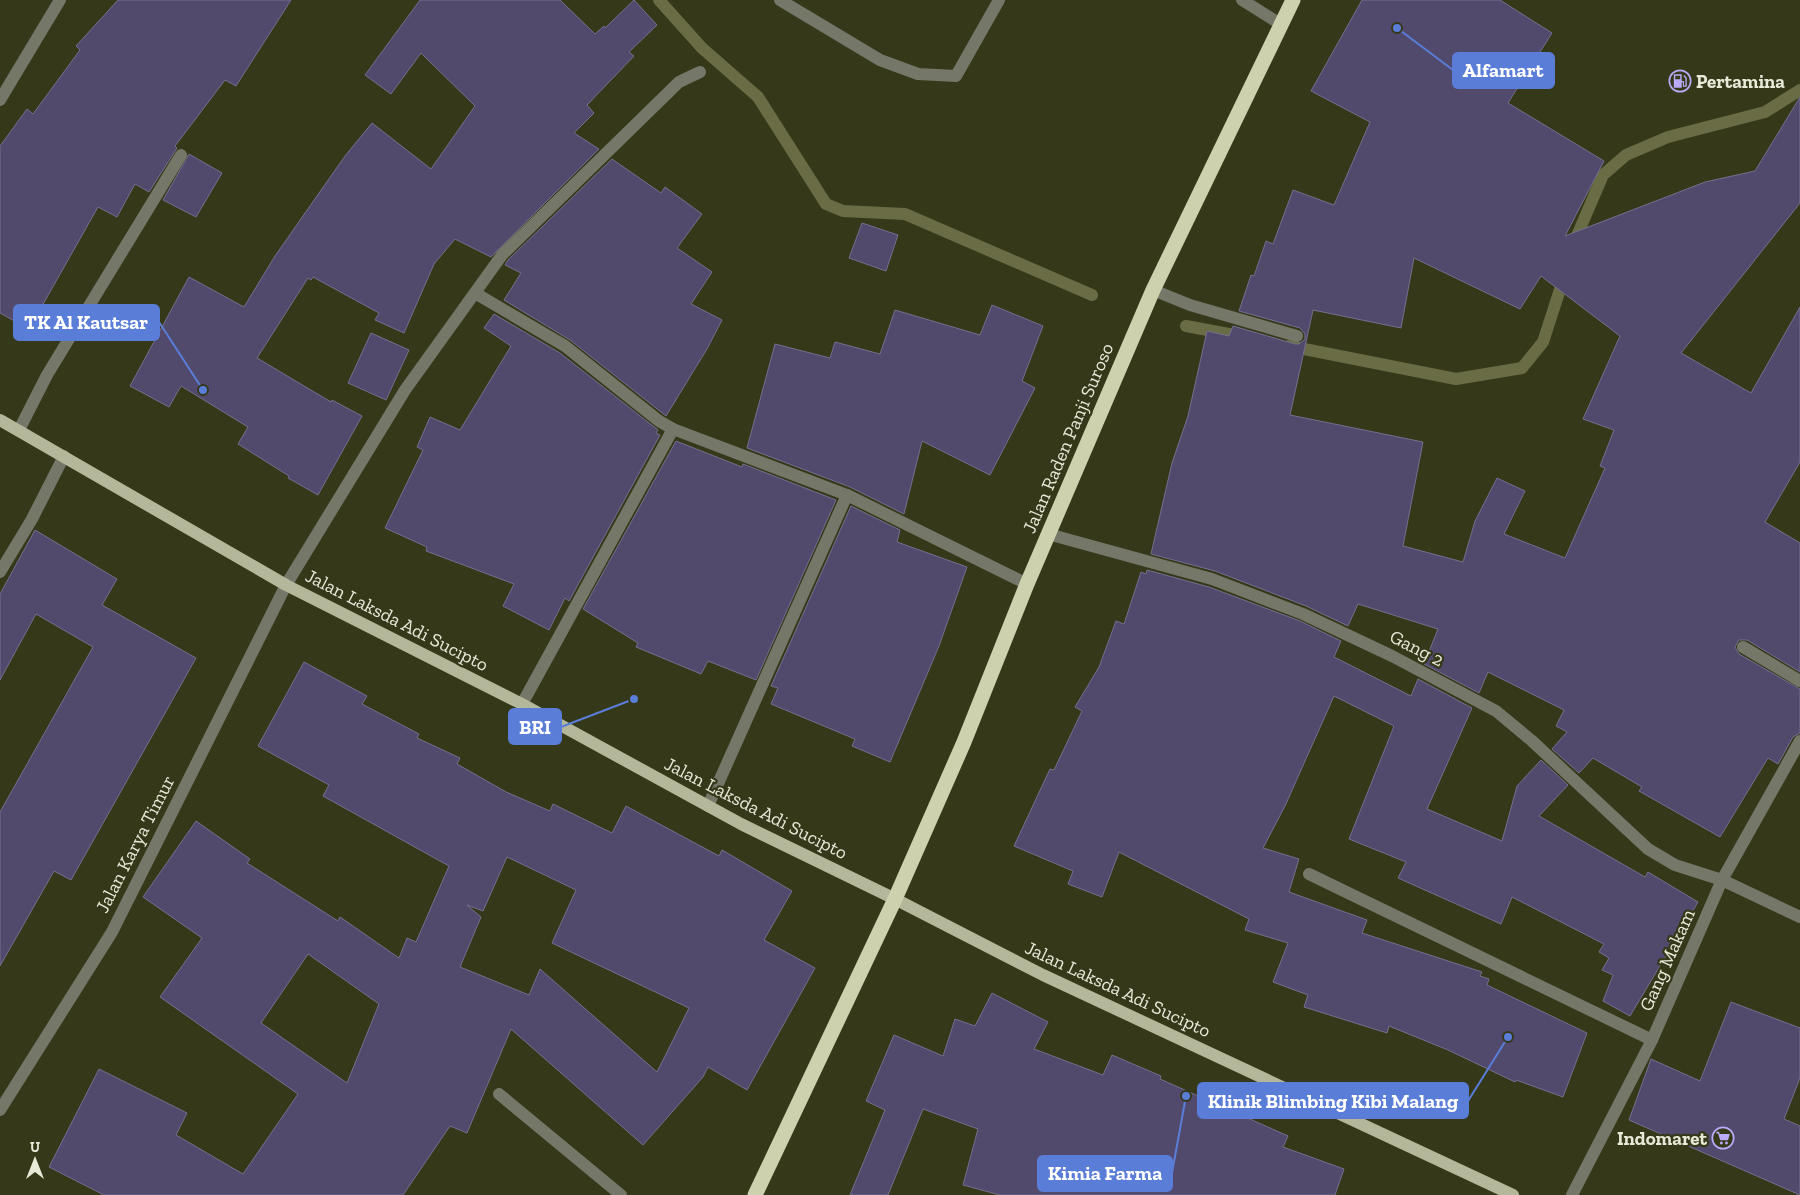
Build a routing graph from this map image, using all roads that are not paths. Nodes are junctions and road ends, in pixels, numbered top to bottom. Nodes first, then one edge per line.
1 (60, 0) edge
2 (780, 0) edge
3 (999, 0) edge
4 (1242, 0) edge
5 (1293, 0) edge
6 (1282, 24) junction
7 (700, 72) dead end
8 (0, 100) edge
9 (181, 154) dead end
10 (1153, 290) junction
11 (475, 292) junction
12 (1297, 336) dead end
13 (0, 420) edge
14 (673, 429) junction
15 (20, 430) junction
16 (64, 456) junction
17 (847, 495) junction
18 (1048, 534) junction
19 (0, 572) edge
20 (1026, 584) junction
21 (286, 585) junction
22 (1743, 648) dead end
23 (1800, 681) edge
24 (522, 704) junction
25 (1800, 741) edge
26 (708, 806) junction
27 (1308, 874) dead end
28 (1722, 880) junction
29 (895, 899) junction
30 (1800, 917) edge
31 (1652, 1040) junction
32 (499, 1094) dead end
33 (0, 1110) edge
34 (621, 1195) edge
35 (755, 1195) edge
36 (1513, 1195) edge
37 (1572, 1195) edge

1 - 8 street
2 - 3 street
4 - 6 street
5 - 6 highway, Jalan Raden Panji Suroso
6 - 10 highway, Jalan Raden Panji Suroso
7 - 11 street, Jalan Karya Timur
9 - 15 street
10 - 12 street
10 - 18 highway, Jalan Raden Panji Suroso
11 - 14 street
11 - 21 street, Jalan Karya Timur
13 - 15 main road, Jalan Laksda Adi Sucipto
14 - 17 street
14 - 24 street
15 - 16 main road, Jalan Laksda Adi Sucipto
16 - 19 street
16 - 21 main road, Jalan Laksda Adi Sucipto
17 - 20 street
17 - 26 street
18 - 20 highway, Jalan Raden Panji Suroso
18 - 28 street, Gang 2
20 - 29 highway, Jalan Raden Panji Suroso
21 - 24 main road, Jalan Laksda Adi Sucipto
21 - 33 street, Jalan Karya Timur
22 - 23 street
24 - 26 main road, Jalan Laksda Adi Sucipto
25 - 28 street, Gang Makam
26 - 29 main road, Jalan Laksda Adi Sucipto
27 - 31 street
28 - 30 street, Gang 2
28 - 31 street, Gang Makam
29 - 35 highway, Jalan Raden Panji Suroso
29 - 36 main road, Jalan Laksda Adi Sucipto
31 - 37 street, Gang Makam
32 - 34 street

